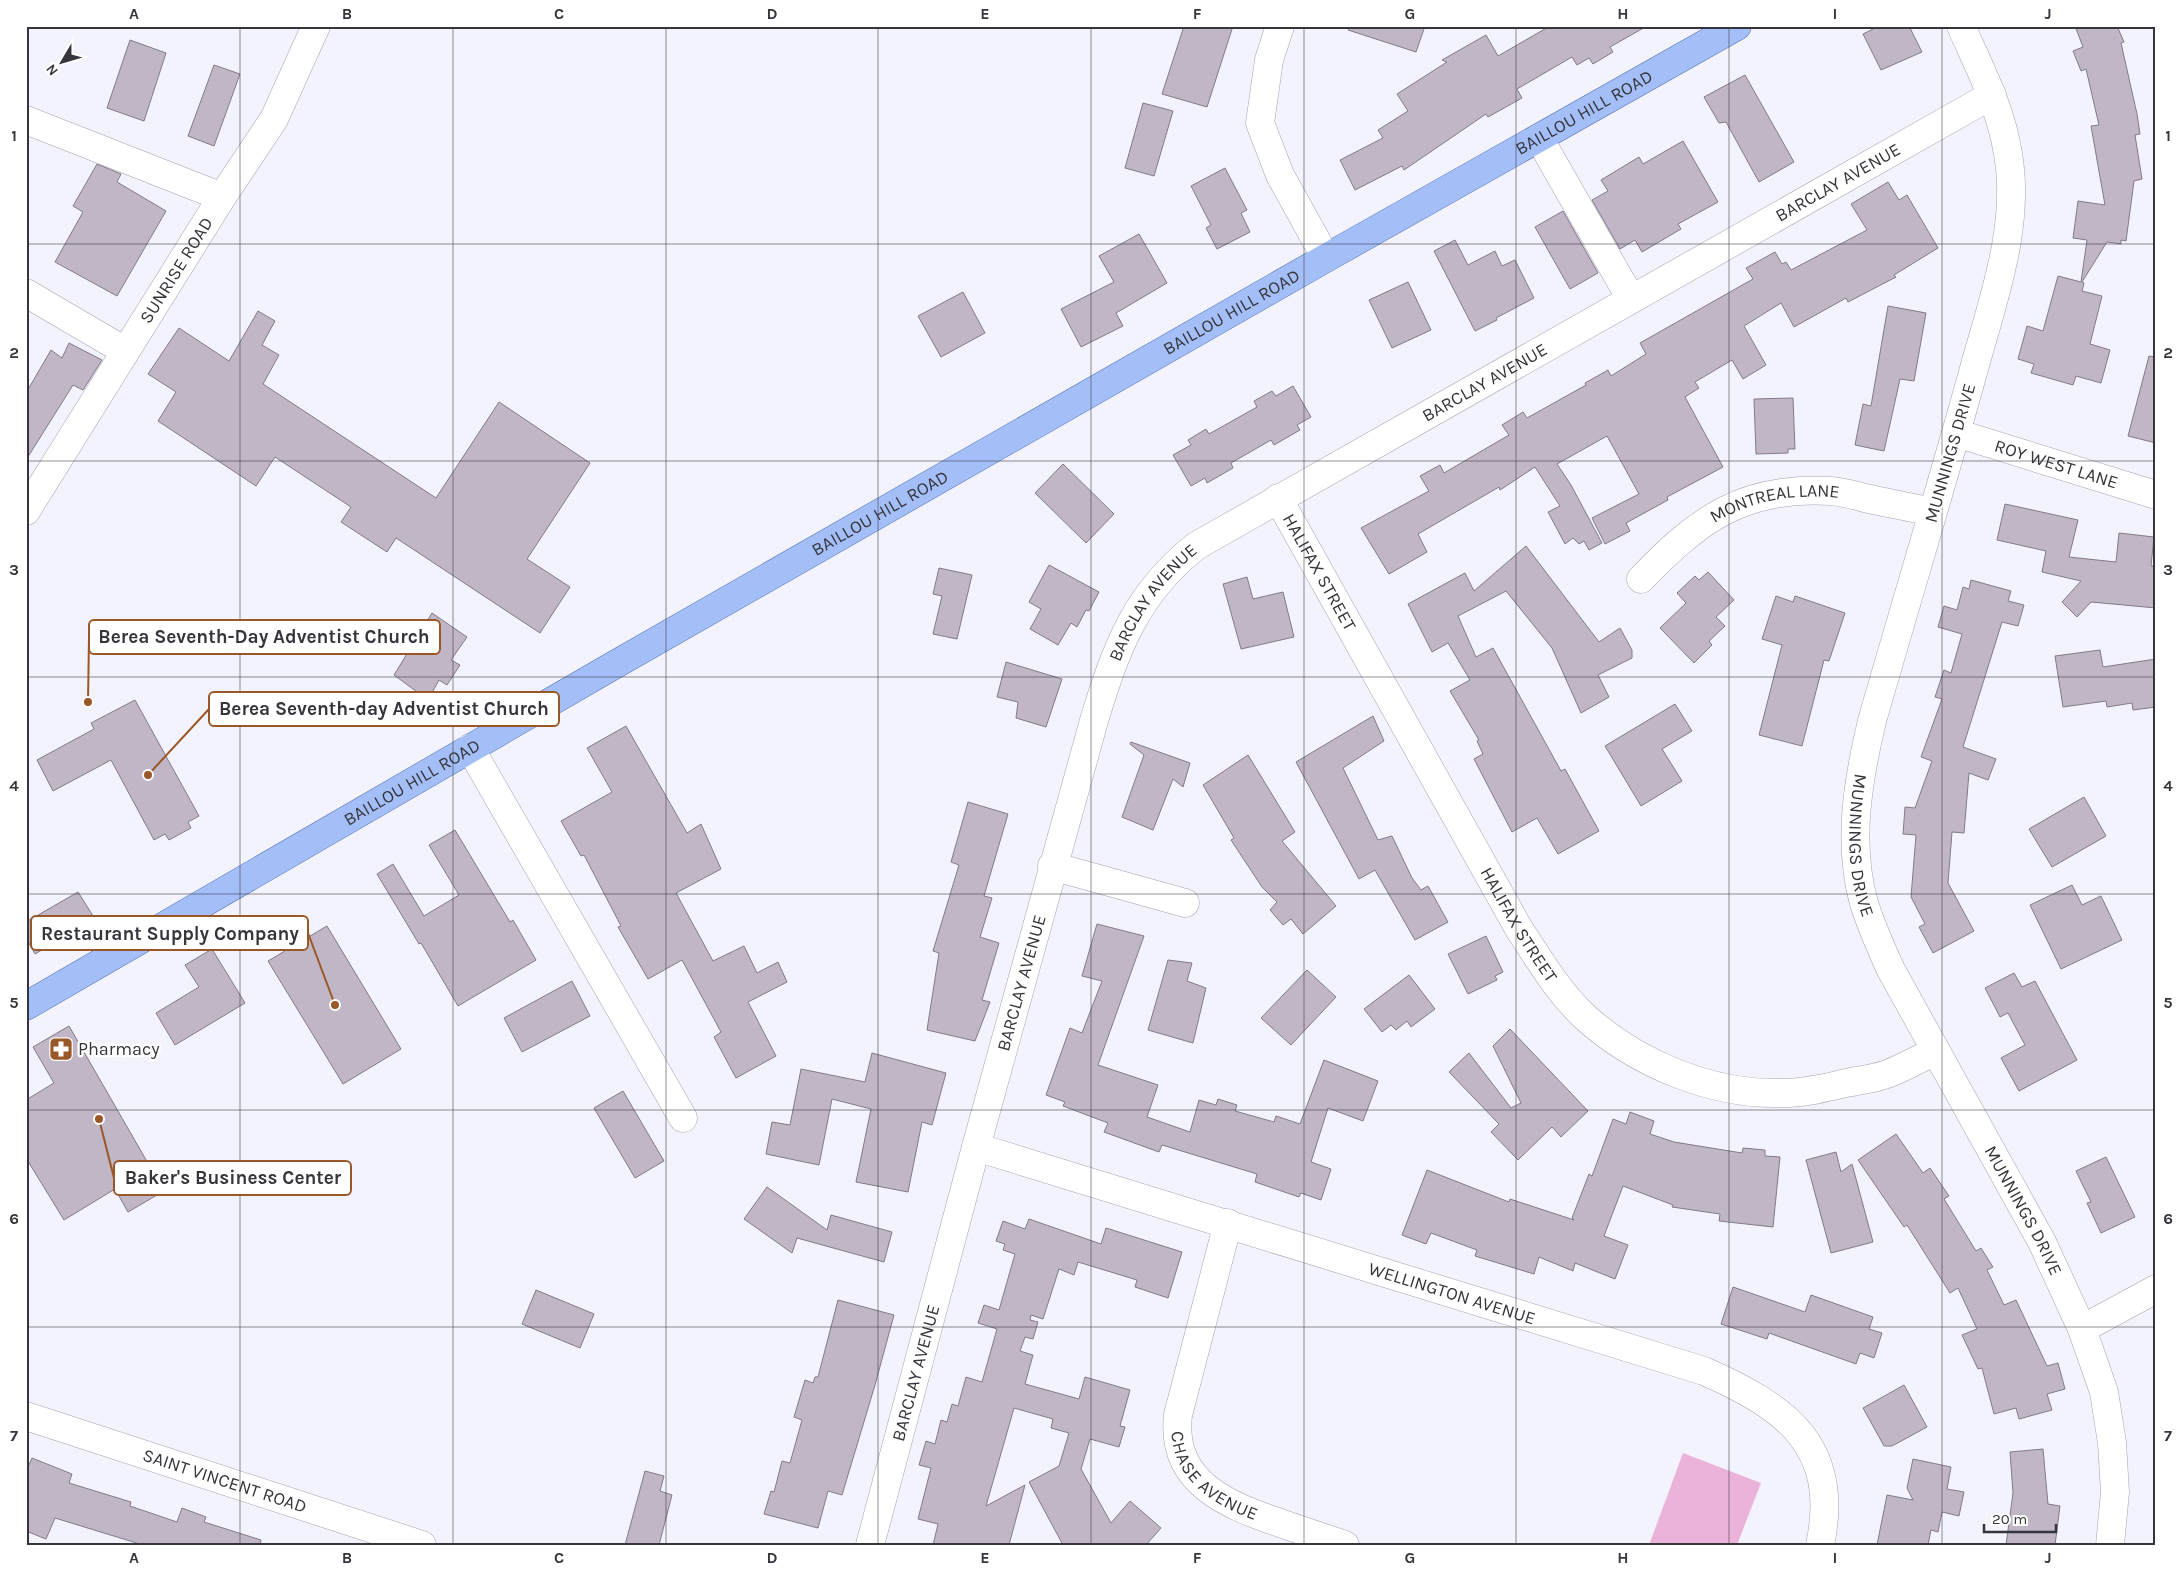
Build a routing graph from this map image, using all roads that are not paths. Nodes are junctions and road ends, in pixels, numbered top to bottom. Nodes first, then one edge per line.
1 (316, 26) edge
2 (1280, 26) edge
3 (1738, 26) edge
4 (1961, 26) edge
5 (1992, 95) junction
6 (26, 120) edge
7 (1539, 138) junction
8 (222, 198) junction
9 (1326, 258) junction
10 (26, 293) edge
11 (1631, 299) junction
12 (125, 351) junction
13 (1956, 433) junction
14 (2156, 495) edge
15 (1278, 498) junction
16 (26, 510) edge
17 (1932, 512) junction
18 (1641, 579) dead end
19 (470, 748) junction
20 (1052, 866) junction
21 (1185, 903) dead end
22 (26, 1006) edge
23 (1935, 1051) junction
24 (683, 1118) dead end
25 (976, 1147) junction
26 (1228, 1223) junction
27 (2156, 1289) edge
28 (2082, 1329) junction
29 (26, 1416) edge
30 (422, 1545) edge
31 (870, 1545) edge
32 (1345, 1545) edge
33 (1820, 1545) edge
34 (2110, 1545) edge

1 - 8 street, SUNRISE ROAD
2 - 9 street
3 - 7 main road, BAILLOU HILL ROAD
4 - 5 street, MUNNINGS DRIVE
5 - 11 street, BARCLAY AVENUE
5 - 13 street, MUNNINGS DRIVE
6 - 8 street
7 - 9 main road, BAILLOU HILL ROAD
7 - 11 street
8 - 12 street, SUNRISE ROAD
9 - 19 main road, BAILLOU HILL ROAD
10 - 12 street
11 - 15 street, BARCLAY AVENUE
12 - 16 street, SUNRISE ROAD
13 - 14 street, ROY WEST LANE
13 - 17 street, MUNNINGS DRIVE
15 - 20 street, BARCLAY AVENUE
15 - 23 street, HALIFAX STREET
17 - 18 street, MONTREAL LANE
17 - 23 street, MUNNINGS DRIVE
19 - 22 main road, BAILLOU HILL ROAD
19 - 24 street
20 - 21 street
20 - 25 street, BARCLAY AVENUE
23 - 28 street, MUNNINGS DRIVE
25 - 26 street, WELLINGTON AVENUE
25 - 31 street, BARCLAY AVENUE
26 - 32 street, CHASE AVENUE
26 - 33 street, WELLINGTON AVENUE
27 - 28 street
28 - 34 street, MUNNINGS DRIVE
29 - 30 street, SAINT VINCENT ROAD

